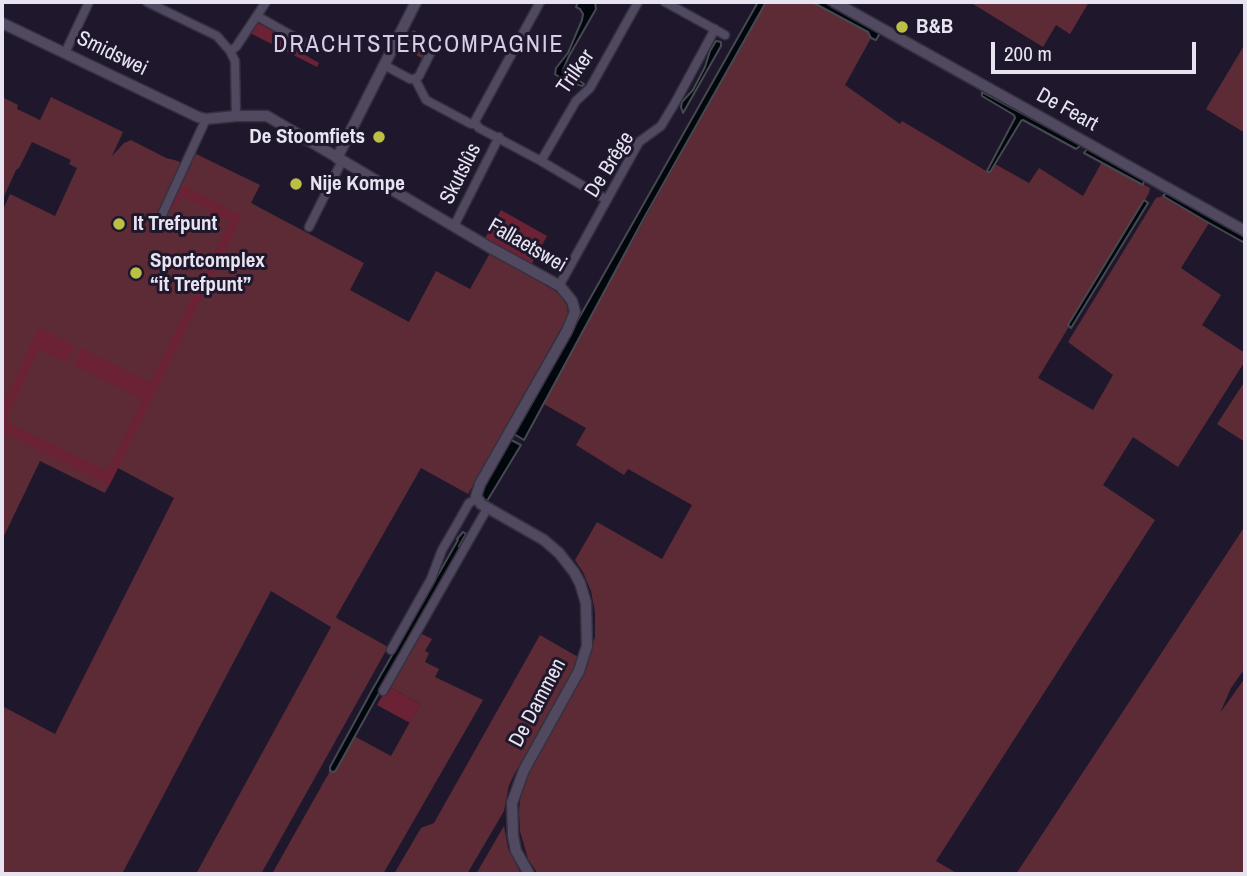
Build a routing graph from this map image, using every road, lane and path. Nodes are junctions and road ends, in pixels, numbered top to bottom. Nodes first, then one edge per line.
1 (89, 2) edge
2 (147, 2) edge
3 (266, 2) edge
4 (416, 2) edge
5 (540, 2) edge
6 (638, 2) edge
7 (665, 2) edge
8 (834, 2) edge
9 (257, 16) junction
10 (2, 23) edge
11 (715, 29) junction
12 (725, 35) dead end
13 (303, 42) dead end
14 (230, 51) junction
15 (65, 53) junction
16 (430, 54) dead end
17 (384, 65) junction
18 (415, 79) junction
19 (236, 116) junction
20 (206, 119) junction
21 (476, 124) junction
22 (499, 137) junction
23 (340, 160) junction
24 (541, 161) junction
25 (607, 200) junction
26 (454, 226) junction
27 (156, 228) dead end
28 (309, 228) dead end
29 (1245, 231) edge
30 (559, 286) junction
31 (477, 499) junction
32 (488, 507) junction
33 (391, 650) dead end
34 (383, 691) dead end
35 (529, 874) edge

1 - 15 street
2 - 14 street
3 - 9 street
4 - 17 street
5 - 21 street
6 - 24 street, Trilker
7 - 11 street
8 - 29 street, De Feart
9 - 13 street
9 - 14 street
10 - 15 street, Smidswei
11 - 12 street
11 - 25 street, De Brêge
14 - 19 street
15 - 20 street, Smidswei
16 - 18 street
17 - 18 street
17 - 23 street
18 - 21 street, Skutslûs
19 - 20 street, Smidswei
19 - 23 street, Smidswei
20 - 27 street
21 - 22 street, Skutslûs
22 - 24 street, Skutslûs
22 - 26 street, Skutslûs
23 - 26 street, Fallaetswei
23 - 28 street
24 - 25 street, Skutslûs
25 - 30 street, De Brêge
26 - 30 street, Fallaetswei
30 - 31 street, Fallaetswei
31 - 32 street
31 - 33 street, Fallaetswei
32 - 34 street
32 - 35 street, De Dammen

